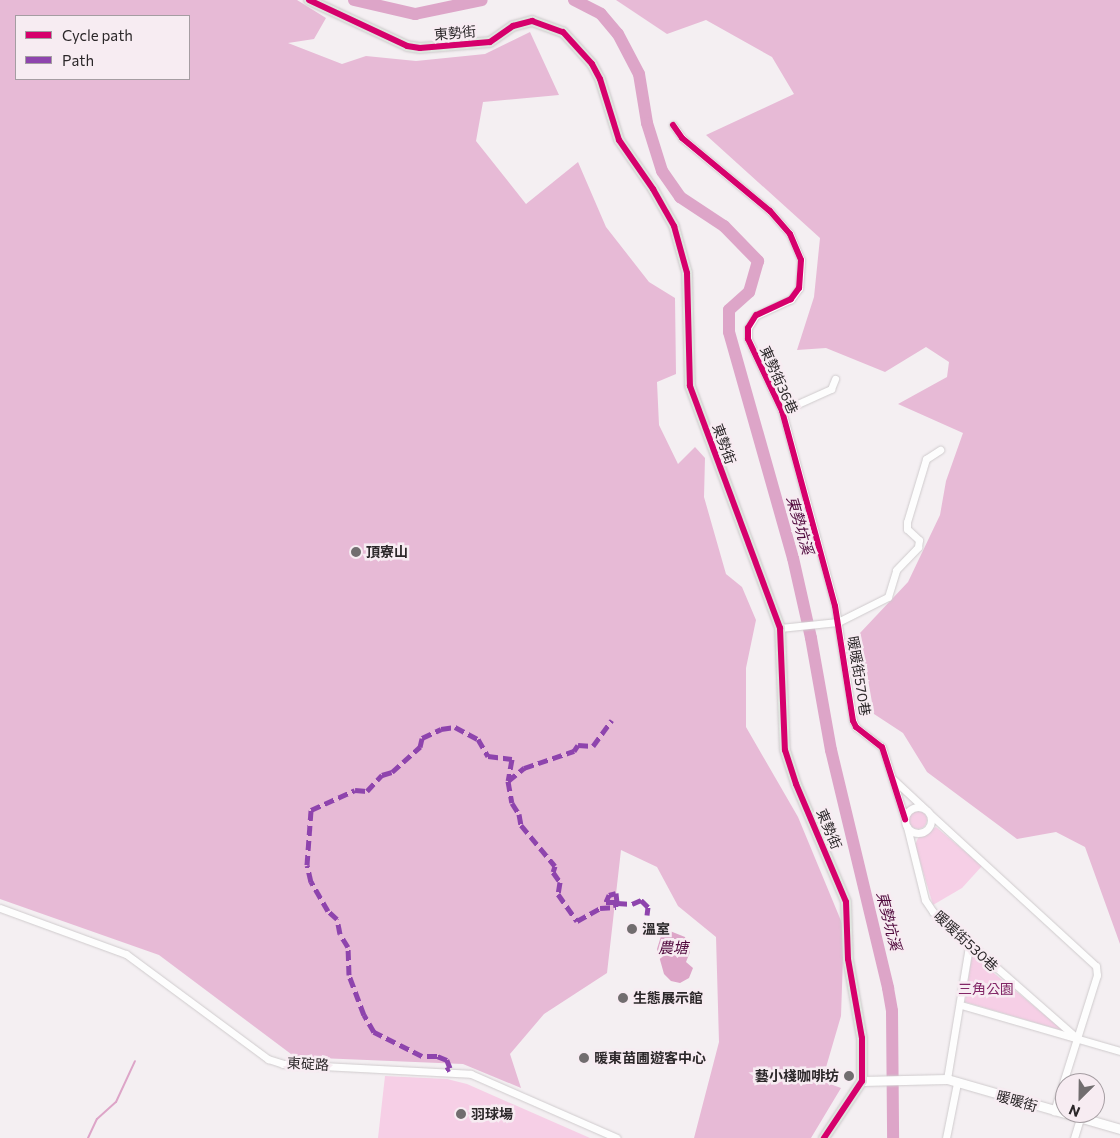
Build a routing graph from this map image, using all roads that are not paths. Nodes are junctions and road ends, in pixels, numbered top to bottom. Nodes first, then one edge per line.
1 (309, 0) edge
2 (673, 125) dead end
3 (835, 378) dead end
4 (782, 411) junction
5 (940, 450) dead end
6 (838, 622) junction
7 (785, 627) junction
8 (894, 780) junction
9 (924, 808) junction
10 (930, 814) junction
11 (905, 819) junction
12 (907, 827) junction
13 (0, 908) edge
14 (969, 946) junction
15 (961, 1005) junction
16 (1077, 1038) junction
17 (1120, 1051) edge
18 (947, 1079) junction
19 (866, 1081) junction
20 (956, 1083) junction
21 (1054, 1111) joint
22 (1078, 1123) edge
23 (1098, 1123) edge
24 (1120, 1129) edge
25 (617, 1138) edge
26 (824, 1138) edge
27 (946, 1138) edge
28 (1074, 1138) edge

1 - 7 main road, 東勢街
2 - 4 street, 東勢街36巷
3 - 4 street, 東勢街36巷
4 - 6 street, 東勢街36巷
5 - 6 street
6 - 7 street
6 - 8 street, 暖暖街570巷
7 - 19 main road, 東勢街
8 - 9 street
8 - 11 street
9 - 10 street
9 - 11 street
10 - 12 street
10 - 16 street
11 - 12 street
12 - 14 street, 暖暖街530巷
13 - 25 street, 東碇路
14 - 15 street
14 - 16 street, 暖暖街530巷
15 - 16 street
15 - 18 street
16 - 17 street, 暖暖街530巷
16 - 21 street
18 - 19 street, 暖暖街
18 - 20 street, 暖暖街
19 - 26 main road
20 - 21 street, 暖暖街
20 - 27 street
22 - 28 street
23 - 24 street, 暖暖街

